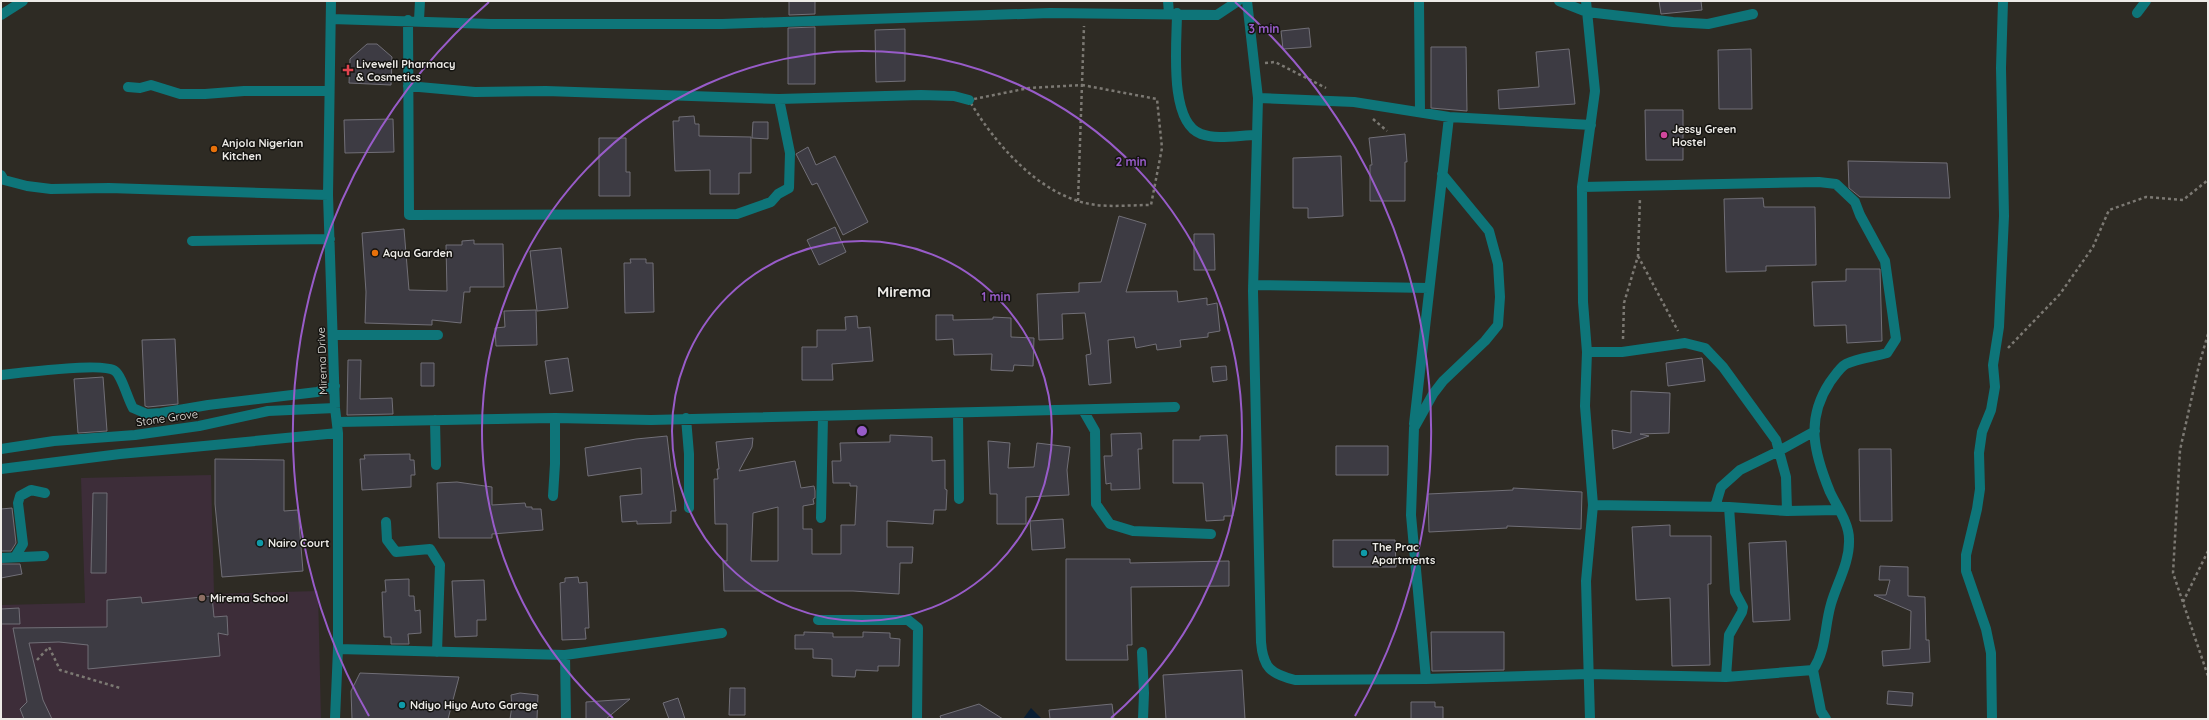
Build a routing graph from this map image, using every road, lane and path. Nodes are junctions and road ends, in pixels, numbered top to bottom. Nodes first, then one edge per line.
1 (23, 1) edge
2 (331, 1) edge
3 (420, 1) edge
4 (1168, 1) edge
5 (1238, 1) edge
6 (1247, 1) edge
7 (1419, 1) edge
8 (1559, 1) edge
9 (1586, 1) edge
10 (2003, 1) edge
11 (2146, 1) edge
12 (1587, 12) junction
13 (2137, 12) dead end
14 (1173, 13) junction
15 (1, 14) edge
16 (1085, 14) junction
17 (1753, 14) dead end
18 (331, 19) junction
19 (408, 20) junction
20 (419, 20) junction
21 (1261, 63) dead end
22 (1082, 85) junction
23 (408, 86) junction
24 (128, 88) dead end
25 (1328, 88) dead end
26 (328, 91) junction
27 (1258, 98) junction
28 (778, 99) junction
29 (969, 100) junction
30 (1420, 112) junction
31 (1371, 116) dead end
32 (1450, 117) junction
33 (1591, 125) junction
34 (1387, 131) dead end
35 (1256, 135) junction
36 (1442, 174) junction
37 (2, 178) edge
38 (2208, 180) edge
39 (1641, 185) junction
40 (1582, 187) junction
41 (328, 195) junction
42 (1078, 201) junction
43 (330, 239) junction
44 (192, 241) dead end
45 (1638, 256) junction
46 (1253, 285) junction
47 (1429, 288) junction
48 (2208, 334) edge
49 (333, 335) junction
50 (438, 335) dead end
51 (1684, 343) junction
52 (1587, 352) junction
53 (1622, 352) junction
54 (1993, 365) junction
55 (1, 375) edge
56 (335, 386) junction
57 (1175, 407) dead end
58 (335, 408) junction
59 (1083, 410) junction
60 (958, 413) junction
61 (823, 416) junction
62 (555, 418) junction
63 (686, 418) junction
64 (435, 420) junction
65 (338, 422) junction
66 (1414, 428) junction
67 (1815, 431) junction
68 (338, 433) junction
69 (1, 449) edge
70 (1779, 452) junction
71 (436, 465) dead end
72 (1, 469) edge
73 (45, 492) dead end
74 (552, 496) dead end
75 (959, 499) dead end
76 (1593, 505) junction
77 (1715, 507) junction
78 (1729, 507) junction
79 (689, 508) dead end
80 (1787, 510) junction
81 (1838, 510) junction
82 (821, 518) dead end
83 (386, 522) dead end
84 (1211, 534) dead end
85 (2208, 551) edge
86 (44, 556) dead end
87 (15, 557) junction
88 (1, 558) edge
89 (2183, 602) junction
90 (818, 620) dead end
91 (722, 633) dead end
92 (338, 649) junction
93 (437, 652) junction
94 (1142, 652) dead end
95 (565, 655) junction
96 (37, 660) dead end
97 (1813, 670) junction
98 (1589, 674) junction
99 (2208, 676) edge
100 (1726, 677) junction
101 (1426, 679) junction
102 (120, 688) dead end
103 (335, 719) edge
104 (566, 719) edge
105 (917, 719) edge
106 (1143, 719) edge
107 (1590, 719) edge
108 (1826, 719) edge
109 (1992, 719) edge

1 - 15 street
2 - 18 street, Mirema Drive
3 - 20 street
4 - 14 street
5 - 14 street
6 - 27 street
7 - 30 street
8 - 12 street
9 - 12 street
10 - 54 street
11 - 13 street
12 - 17 street
12 - 33 street
14 - 16 street
14 - 35 street
16 - 20 street
16 - 22 path
18 - 19 street
18 - 26 street, Mirema Drive
19 - 20 street
19 - 23 street
21 - 25 path
22 - 29 path
22 - 42 path
22 - 42 path
23 - 28 street
23 - 28 street
24 - 26 street
26 - 41 street, Mirema Drive
27 - 30 street
27 - 35 street
28 - 29 street
29 - 42 path
30 - 32 street
31 - 34 path
32 - 33 street
32 - 36 street
33 - 40 street
35 - 46 street
36 - 47 street
36 - 66 street
37 - 41 street
38 - 54 path
39 - 40 street
39 - 45 path
39 - 67 street
40 - 52 street
41 - 43 street, Mirema Drive
43 - 44 street
43 - 49 street, Mirema Drive
45 - 51 path
45 - 53 path
46 - 47 street
46 - 101 street
47 - 66 street
48 - 89 path
49 - 50 street
49 - 56 street, Mirema Drive
51 - 53 street
51 - 70 street
52 - 53 street
52 - 76 street
54 - 109 street
55 - 56 street
56 - 58 street, Mirema Drive
57 - 59 street
58 - 65 street, Mirema Drive
58 - 69 street, Stone Grove
59 - 60 street
59 - 84 street
60 - 61 street
60 - 75 street
61 - 63 street
61 - 82 street
62 - 63 street
62 - 64 street
62 - 74 street
63 - 79 street
64 - 65 street
64 - 71 street
65 - 68 street, Mirema Drive
66 - 101 street
67 - 70 street
67 - 81 street
68 - 72 street
68 - 92 street, Mirema Drive
70 - 77 street
70 - 80 street
73 - 87 street
76 - 77 street
76 - 98 street
77 - 78 street
78 - 80 street
78 - 100 street
80 - 81 street
81 - 97 street
83 - 93 street
85 - 89 path
86 - 87 street
87 - 88 street
89 - 99 path
90 - 105 street
91 - 95 street
92 - 93 street
92 - 103 street, Mirema Drive
93 - 95 street
94 - 106 street
95 - 104 street
96 - 102 path
97 - 100 street
97 - 108 street
98 - 100 street
98 - 101 street
98 - 107 street

